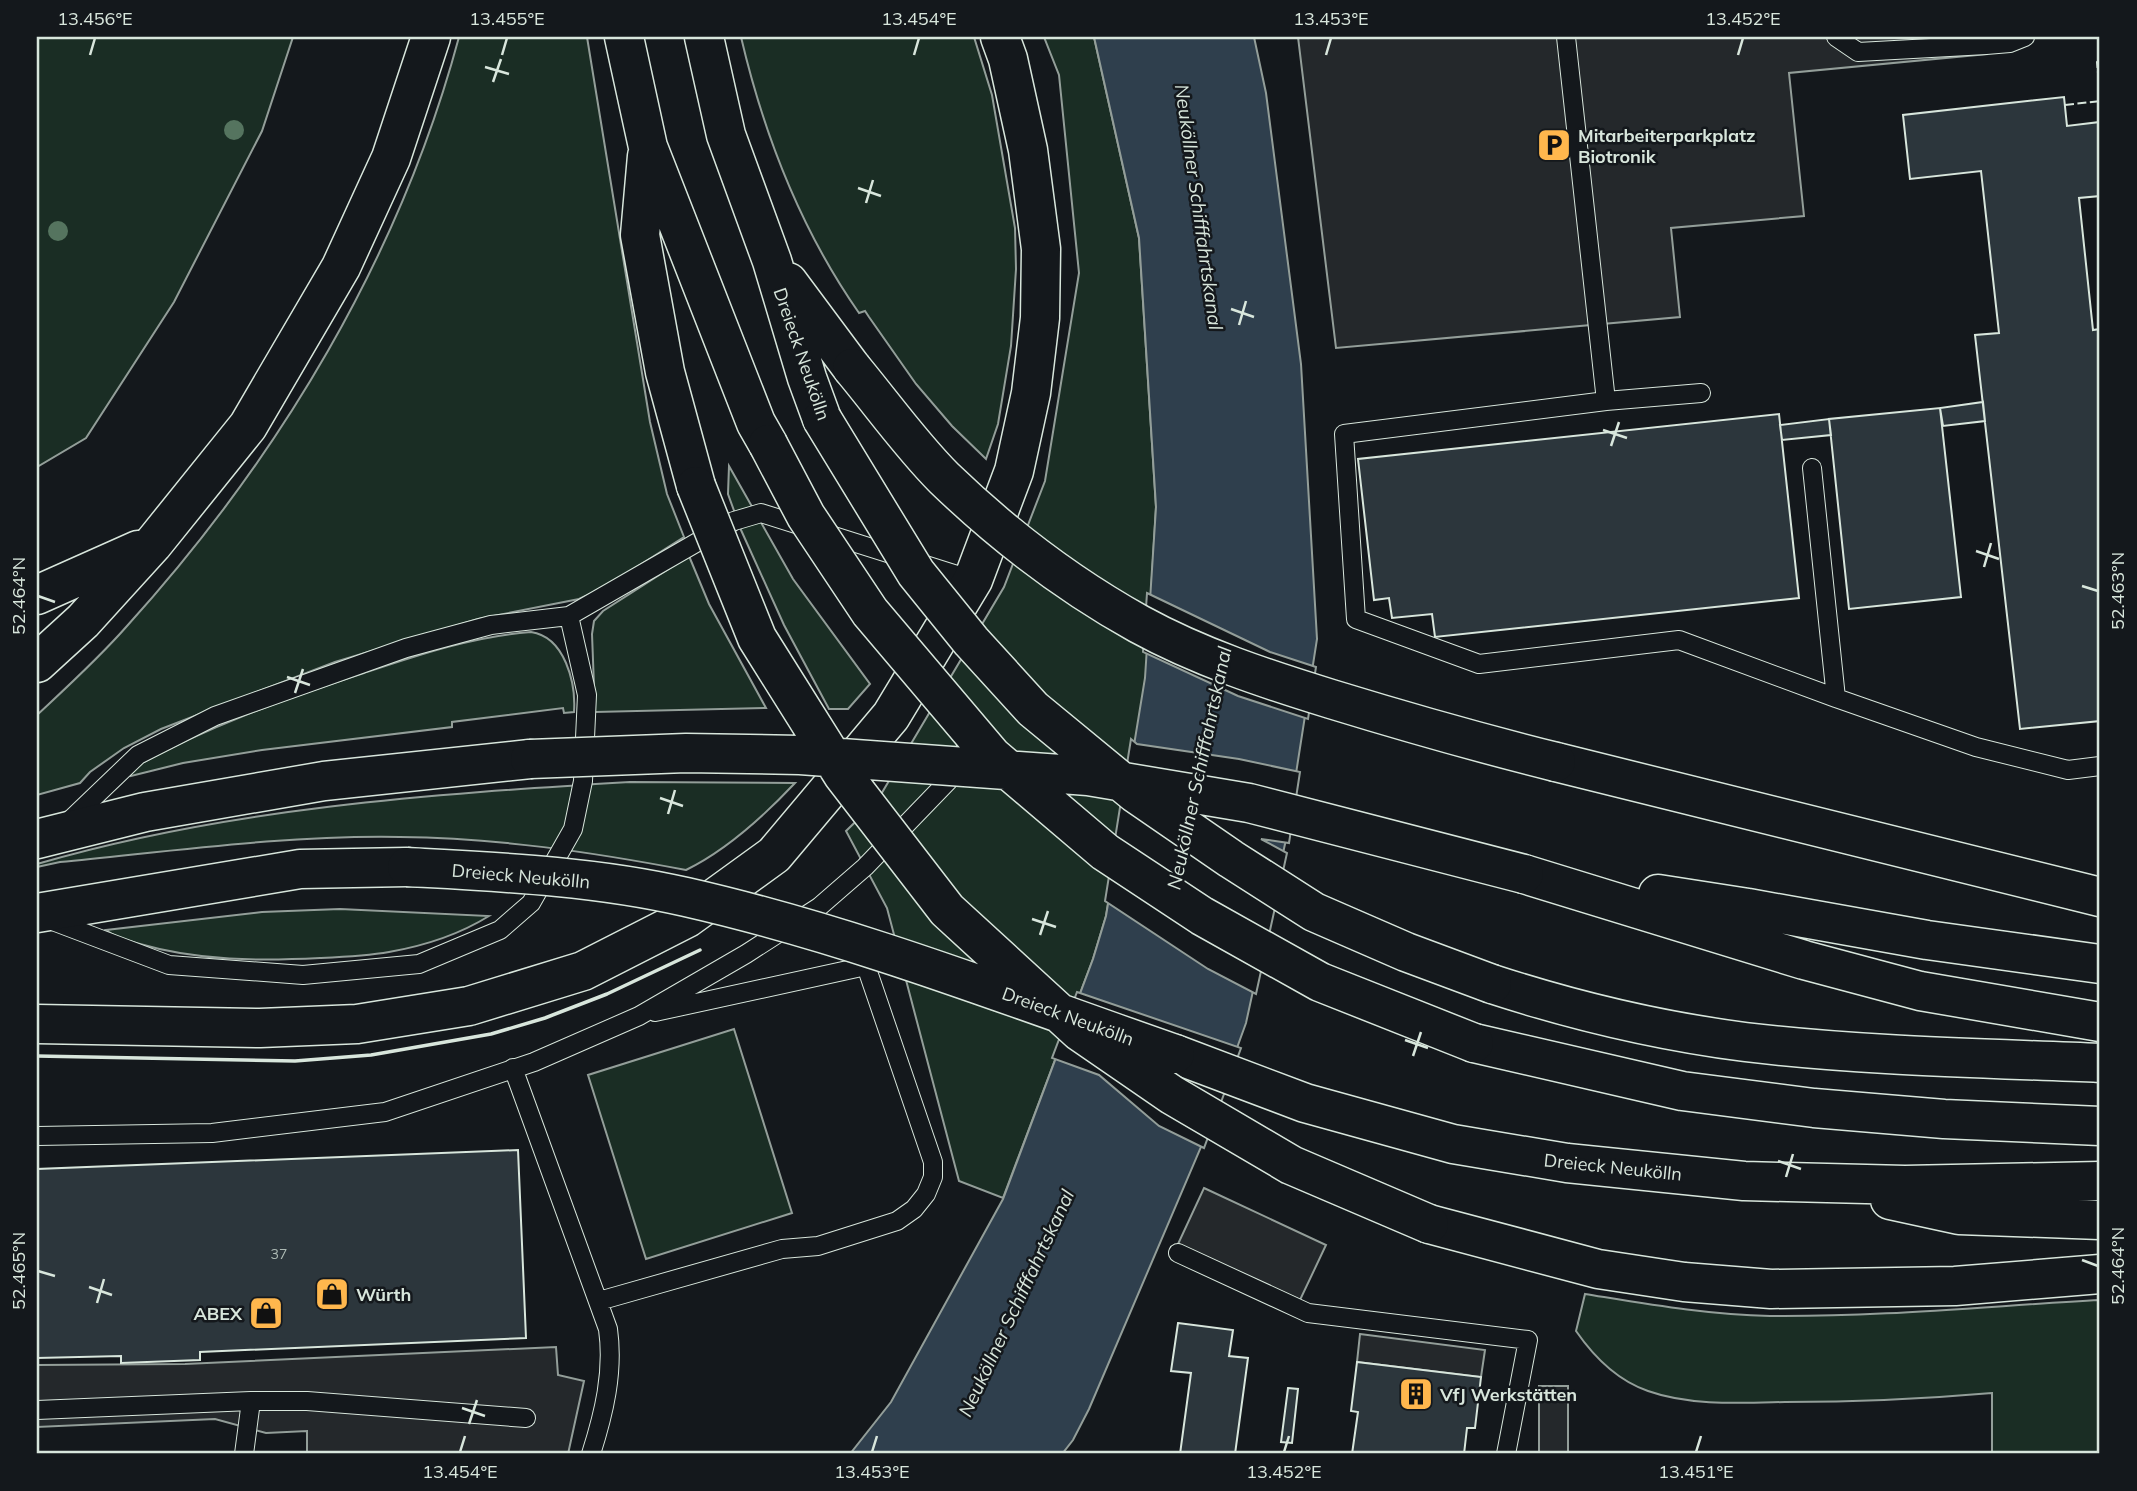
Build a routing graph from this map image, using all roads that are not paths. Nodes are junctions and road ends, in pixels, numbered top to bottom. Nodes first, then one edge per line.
1 (430, 37) edge
2 (624, 37) edge
3 (704, 37) edge
4 (1000, 37) edge
5 (1566, 37) edge
6 (1836, 37) edge
7 (2025, 37) edge
8 (648, 147) junction
9 (772, 261) junction
10 (1701, 393) dead end
11 (1606, 401) junction
12 (1812, 468) dead end
13 (153, 544) junction
14 (973, 580) junction
15 (37, 595) edge
16 (569, 616) junction
17 (37, 663) edge
18 (1836, 698) junction
19 (2100, 766) edge
20 (950, 779) dead end
21 (46, 837) edge
22 (1524, 874) junction
23 (2100, 897) edge
24 (37, 914) edge
25 (2100, 964) edge
26 (639, 1016) junction
27 (2100, 1022) edge
28 (37, 1024) edge
29 (2100, 1063) edge
30 (513, 1068) junction
31 (2100, 1126) edge
32 (37, 1136) edge
33 (2100, 1181) edge
34 (1806, 1182) junction
35 (2100, 1220) edge
36 (1178, 1253) dead end
37 (2100, 1274) edge
38 (599, 1301) junction
39 (251, 1401) junction
40 (37, 1410) edge
41 (526, 1418) dead end
42 (244, 1454) edge
43 (591, 1454) edge
44 (1506, 1454) edge

1 - 13 highway
2 - 8 highway
3 - 9 highway, Dreieck Neukölln
4 - 14 highway
5 - 11 lane
6 - 7 lane
8 - 31 highway, bridge
8 - 37 highway, bridge
9 - 23 highway, bridge
9 - 29 highway, Dreieck Neukölln, bridge
10 - 11 lane
11 - 18 lane
12 - 18 lane
13 - 15 highway
13 - 17 highway
14 - 16 lane
14 - 28 highway
16 - 21 lane
16 - 24 lane
18 - 19 lane
20 - 26 lane
21 - 22 highway, bridge
22 - 25 highway
22 - 27 highway
24 - 34 highway, Dreieck Neukölln, bridge
26 - 30 lane
26 - 38 lane
30 - 32 lane
30 - 38 lane
33 - 34 highway, Dreieck Neukölln
34 - 35 highway
36 - 44 lane
38 - 43 lane
39 - 40 lane
39 - 41 lane
39 - 42 lane

